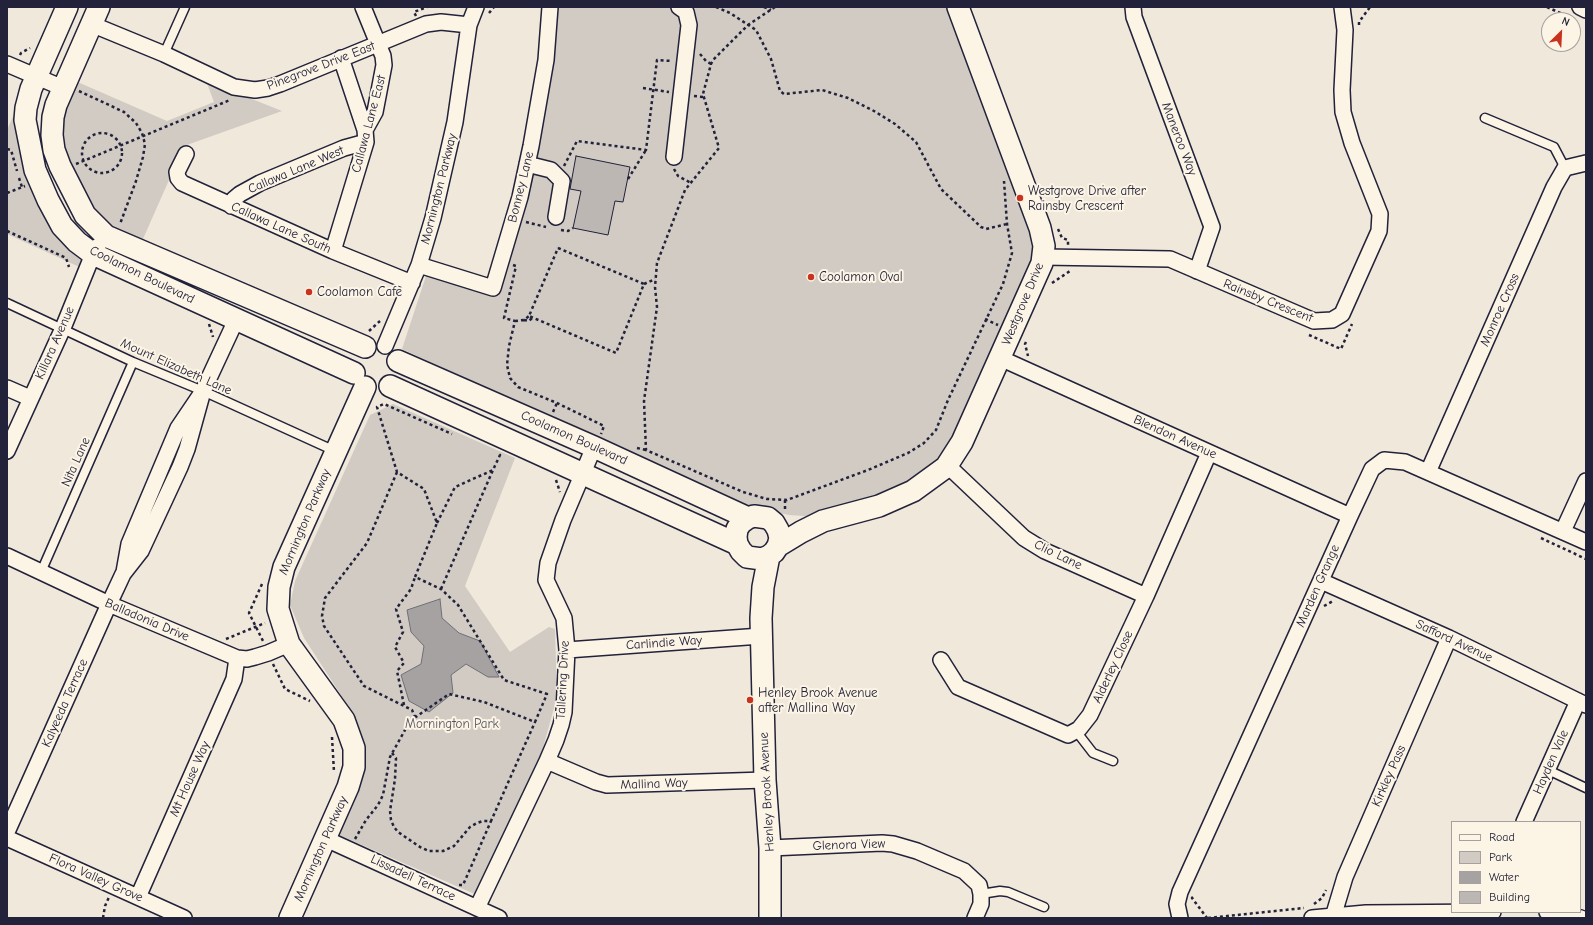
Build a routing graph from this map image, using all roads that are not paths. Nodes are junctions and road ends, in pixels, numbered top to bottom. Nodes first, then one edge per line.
1 (67, 7) edge
2 (185, 7) edge
3 (363, 7) edge
4 (476, 7) edge
5 (550, 7) edge
6 (679, 7) edge
7 (958, 7) edge
8 (1132, 7) edge
9 (1342, 7) edge
10 (95, 16) edge
11 (469, 25) junction
12 (378, 44) junction
13 (164, 54) junction
14 (341, 58) junction
15 (7, 64) edge
16 (37, 76) junction
17 (69, 89) junction
18 (1485, 118) dead end
19 (365, 136) junction
20 (186, 154) dead end
21 (674, 157) road end
22 (1586, 163) edge
23 (527, 164) junction
24 (1565, 168) junction
25 (231, 206) junction
26 (556, 225) road end
27 (112, 233) junction
28 (333, 251) junction
29 (93, 254) junction
30 (1043, 257) junction
31 (419, 265) junction
32 (1197, 271) junction
33 (412, 283) junction
34 (7, 303) edge
35 (236, 320) junction
36 (63, 328) junction
37 (374, 349) junction
38 (1000, 358) junction
39 (133, 362) junction
40 (360, 380) junction
41 (390, 386) junction
42 (7, 388) edge
43 (203, 391) junction
44 (30, 398) junction
45 (596, 442) junction
46 (7, 451) edge
47 (335, 451) junction
48 (1209, 453) junction
49 (947, 464) junction
50 (1428, 472) junction
51 (582, 474) junction
52 (1586, 481) edge
53 (1350, 516) junction
54 (748, 518) junction
55 (822, 521) junction
56 (774, 523) junction
57 (1564, 531) junction
58 (1586, 542) edge
59 (742, 550) junction
60 (773, 551) junction
61 (7, 556) edge
62 (41, 572) junction
63 (1321, 581) junction
64 (1146, 596) junction
65 (109, 604) junction
66 (761, 627) junction
67 (1449, 638) junction
68 (289, 644) junction
69 (567, 650) junction
70 (237, 658) junction
71 (941, 660) dead end
72 (1582, 703) edge
73 (1076, 731) junction
74 (547, 761) junction
75 (1113, 761) dead end
76 (1548, 770) junction
77 (766, 780) junction
78 (1586, 788) edge
79 (1524, 821) edge
80 (7, 832) edge
81 (7, 838) edge
82 (326, 839) junction
83 (770, 848) junction
84 (981, 894) junction
85 (138, 897) junction
86 (1044, 906) dead end
87 (477, 908) junction
88 (1451, 912) edge
89 (1554, 913) edge
90 (1333, 917) edge
91 (184, 918) edge
92 (290, 918) edge
93 (499, 918) edge
94 (770, 918) edge
95 (975, 918) edge
96 (1180, 918) edge
97 (1312, 918) edge
98 (1581, 918) edge

1 - 16 street, Coolamon Boulevard
2 - 13 lane
3 - 12 street, Callawa Lane East
4 - 11 street
5 - 23 street, Bonney Lane
6 - 21 street
7 - 30 street, Westgrove Drive
8 - 32 street, Maneroo Way
9 - 32 street, Rainsby Crescent
10 - 13 street, Pinegrove Drive East
10 - 17 street, Coolamon Boulevard
11 - 12 street, Pinegrove Drive East
11 - 31 street, Mornington Parkway
12 - 14 street, Pinegrove Drive East
12 - 19 street, Callawa Lane East
13 - 14 street, Pinegrove Drive East
14 - 19 street
15 - 16 street
16 - 17 street
16 - 29 street, Coolamon Boulevard
17 - 27 street, Coolamon Boulevard
18 - 24 lane
19 - 25 street, Callawa Lane West
19 - 28 street, Callawa Lane East
20 - 25 street, Callawa Lane South
22 - 24 street
23 - 26 street
23 - 31 street, Bonney Lane
24 - 50 street, Monroe Cross
25 - 28 street, Callawa Lane South
27 - 29 street, Killara Avenue
27 - 37 street, Coolamon Boulevard
28 - 33 street, Callawa Lane South
29 - 35 street, Coolamon Boulevard
29 - 36 street, Killara Avenue
30 - 32 street, Rainsby Crescent
30 - 38 street, Westgrove Drive
31 - 33 street, Mornington Parkway
33 - 37 street, Mornington Parkway
34 - 36 lane, Mount Elizabeth Lane
35 - 40 street, Coolamon Boulevard
35 - 43 street, Kalyeeda Terrace
36 - 39 lane, Mount Elizabeth Lane
36 - 44 street, Killara Avenue
37 - 40 street
37 - 41 street
37 - 45 street, Coolamon Boulevard
38 - 48 street, Blendon Avenue
38 - 49 street, Westgrove Drive
39 - 43 lane, Mount Elizabeth Lane
39 - 62 lane, Nita Lane
40 - 41 street
40 - 47 street, Mornington Parkway
41 - 51 street
42 - 44 street
43 - 47 lane, Mount Elizabeth Lane
43 - 65 street, Kalyeeda Terrace
44 - 46 street, Killara Avenue
45 - 51 street, Tallering Drive
45 - 54 street, Coolamon Boulevard
47 - 68 street, Mornington Parkway
48 - 53 street, Blendon Avenue
48 - 64 street, Alderley Close
49 - 55 street, Westgrove Drive
49 - 64 street, Clio Lane
50 - 53 street, Marden Grange
50 - 57 street, Marden Grange
51 - 59 street
51 - 69 street, Tallering Drive
52 - 57 street
53 - 63 street, Marden Grange
54 - 56 street
54 - 59 street
55 - 56 street, Westgrove Drive
55 - 60 street, Westgrove Drive
56 - 60 street
57 - 58 street, Marden Grange
59 - 60 street
59 - 66 street, Henley Brook Avenue
60 - 66 street, Henley Brook Avenue
61 - 62 street, Balladonia Drive
62 - 65 street, Balladonia Drive
63 - 67 street, Safford Avenue
63 - 96 street, Marden Grange
64 - 73 street, Alderley Close
65 - 70 street, Balladonia Drive
65 - 80 street, Kalyeeda Terrace
66 - 69 street, Carlindie Way
66 - 77 street, Henley Brook Avenue
67 - 72 street, Safford Avenue
67 - 90 street, Kirkley Pass
68 - 70 street, Balladonia Drive
68 - 82 street, Mornington Parkway
69 - 74 street, Tallering Drive
70 - 85 street, Mt House Way
71 - 73 street
72 - 76 street, Hayden Vale
73 - 75 lane
74 - 77 street, Mallina Way
74 - 87 street, Tallering Drive
76 - 78 lane
76 - 79 street, Hayden Vale
77 - 83 street, Henley Brook Avenue
81 - 85 street, Flora Valley Grove
82 - 87 street, Lissadell Terrace
82 - 92 street, Mornington Parkway
83 - 84 street, Glenora View
83 - 94 street, Henley Brook Avenue
84 - 86 lane
84 - 95 street
85 - 91 street, Flora Valley Grove
87 - 93 street, Lissadell Terrace
88 - 90 street
89 - 98 street
90 - 97 street

